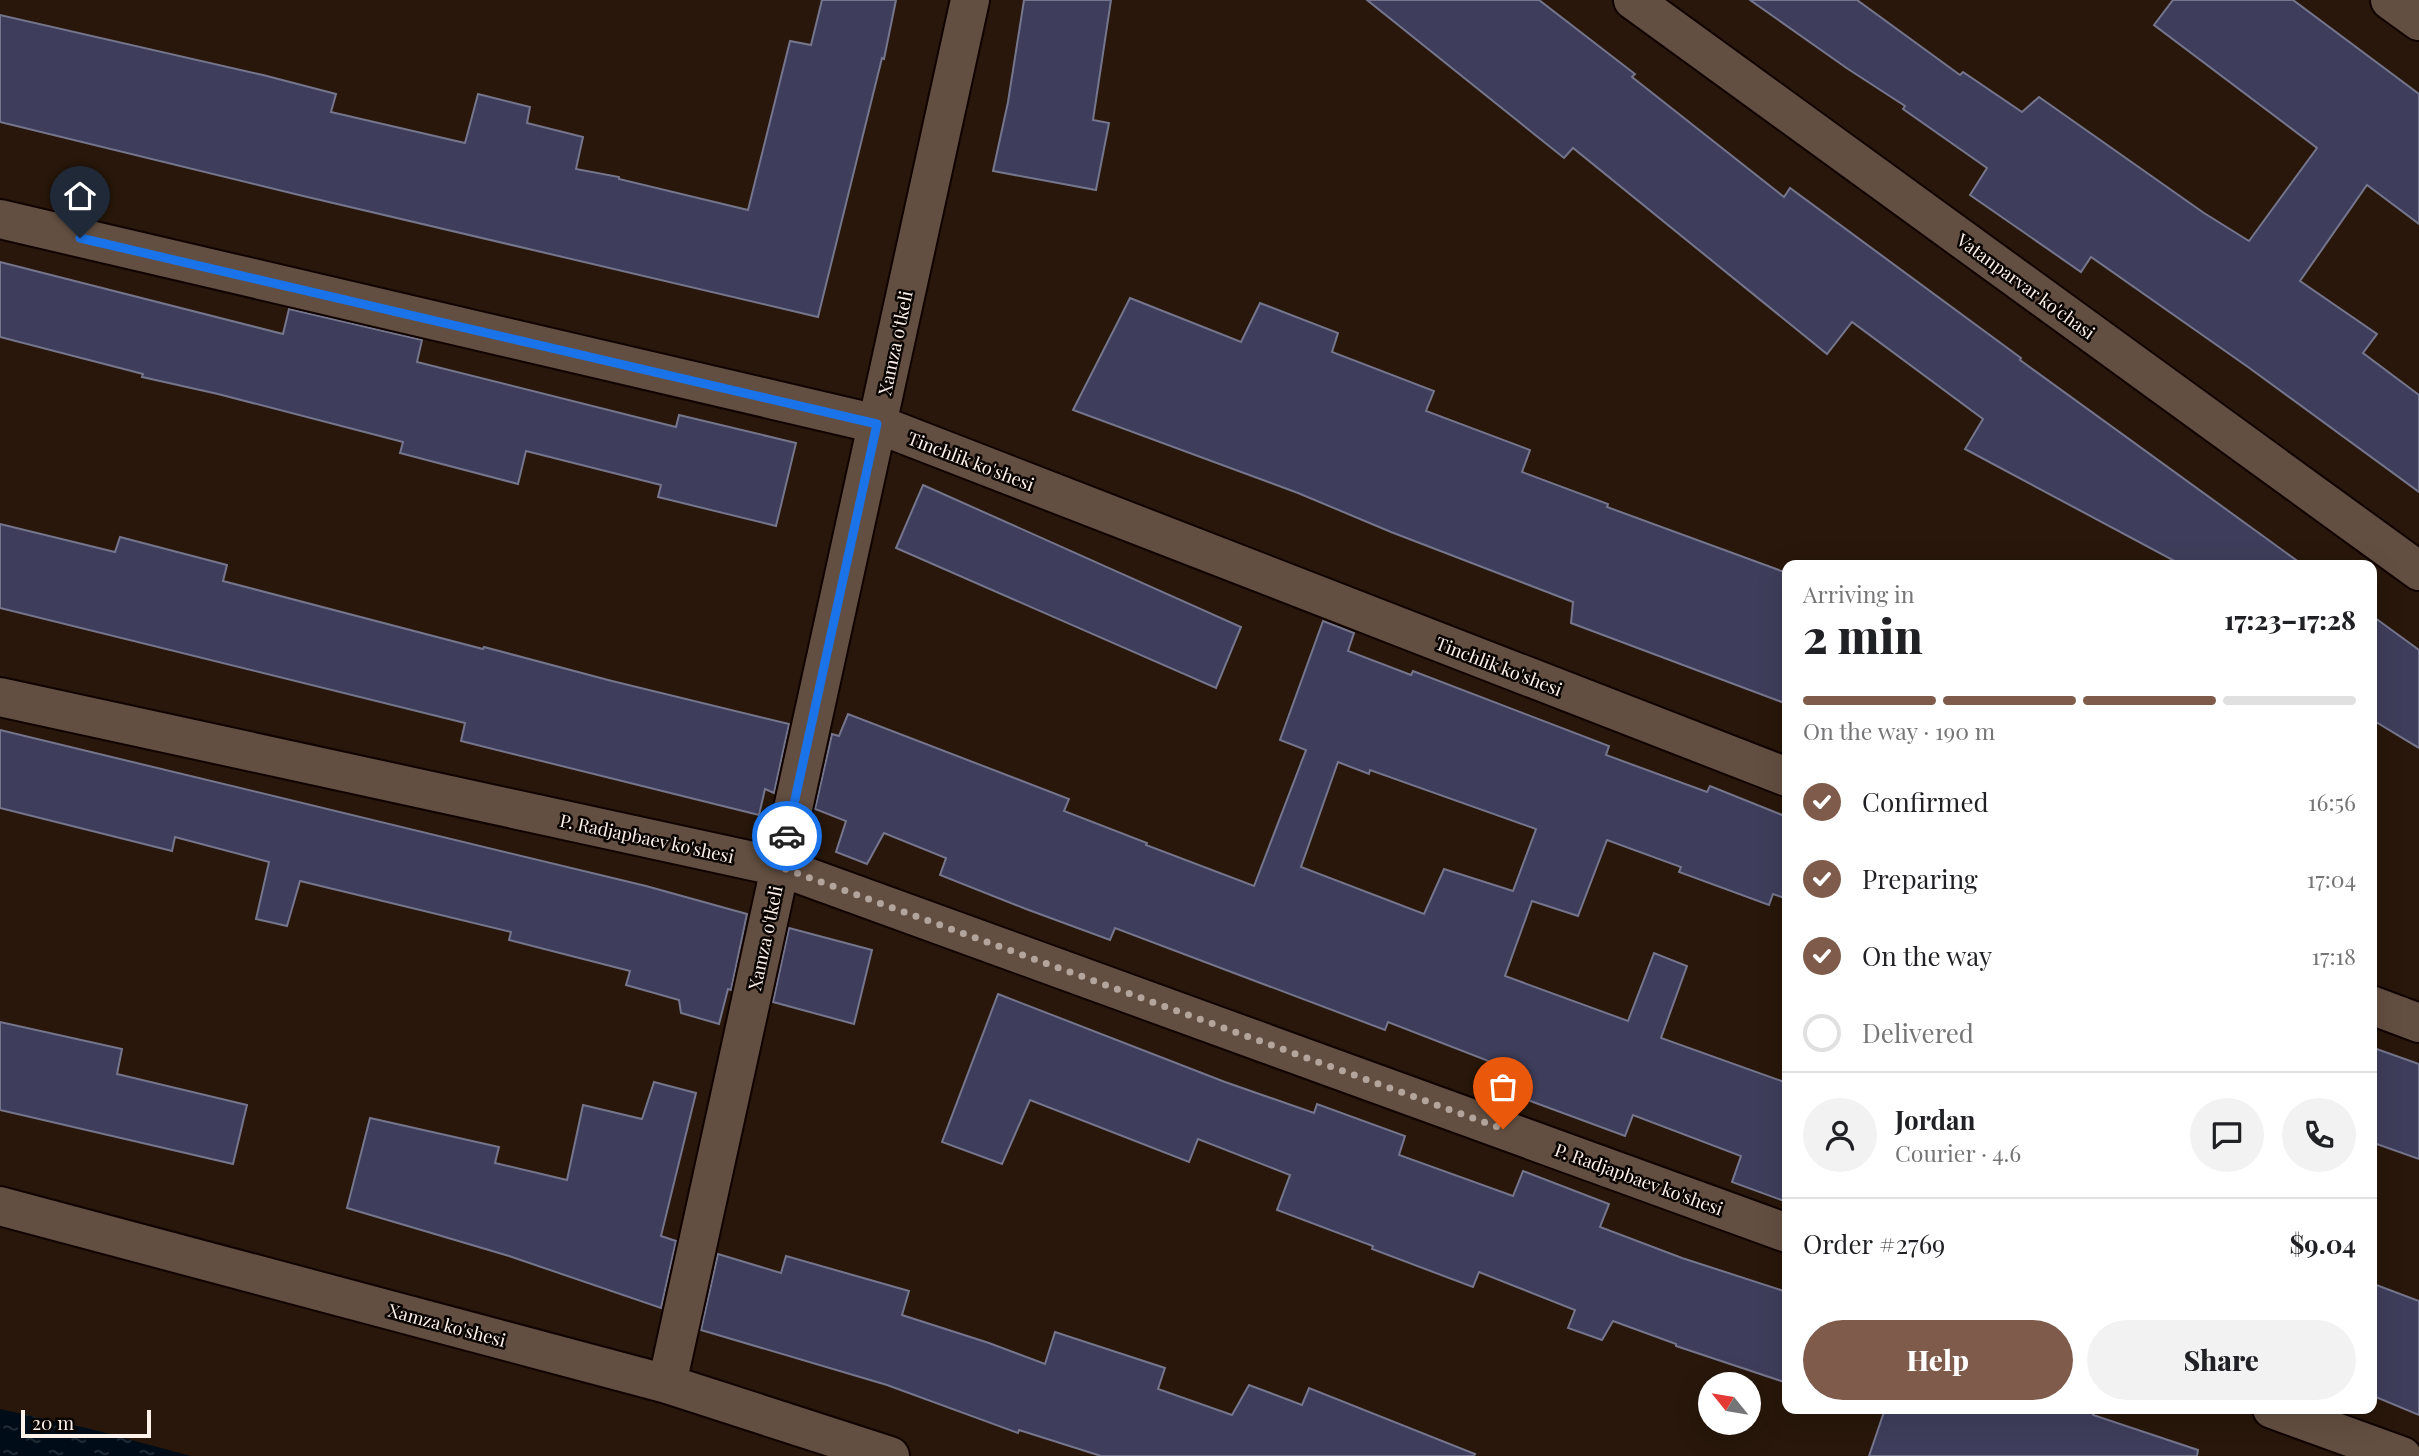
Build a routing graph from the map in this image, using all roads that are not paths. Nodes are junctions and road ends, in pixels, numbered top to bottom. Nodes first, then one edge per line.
1 (970, 0) edge
2 (1633, 0) edge
3 (2390, 0) edge
4 (2419, 21) edge
5 (0, 219) edge
6 (877, 424) junction
7 (2419, 571) edge
8 (0, 697) edge
9 (1782, 776) edge
10 (780, 867) junction
11 (2377, 1006) edge
12 (2419, 1023) edge
13 (0, 1206) edge
14 (1782, 1231) edge
15 (667, 1384) junction
16 (2286, 1414) edge
17 (890, 1456) edge
18 (2402, 1456) edge

1 - 6 street, Xamza o'tkeli
2 - 7 street, Vatanparvar ko'chasi
3 - 4 street
5 - 6 street, Tinchlik ko'shesi
6 - 9 street, Tinchlik ko'shesi
6 - 10 street, Xamza o'tkeli
8 - 10 street, P. Radjapbaev ko'shesi
10 - 14 street, P. Radjapbaev ko'shesi
10 - 15 street, Xamza o'tkeli
11 - 12 street
13 - 15 street, Xamza ko'shesi
15 - 17 street, Xamza ko'shesi
16 - 18 street

